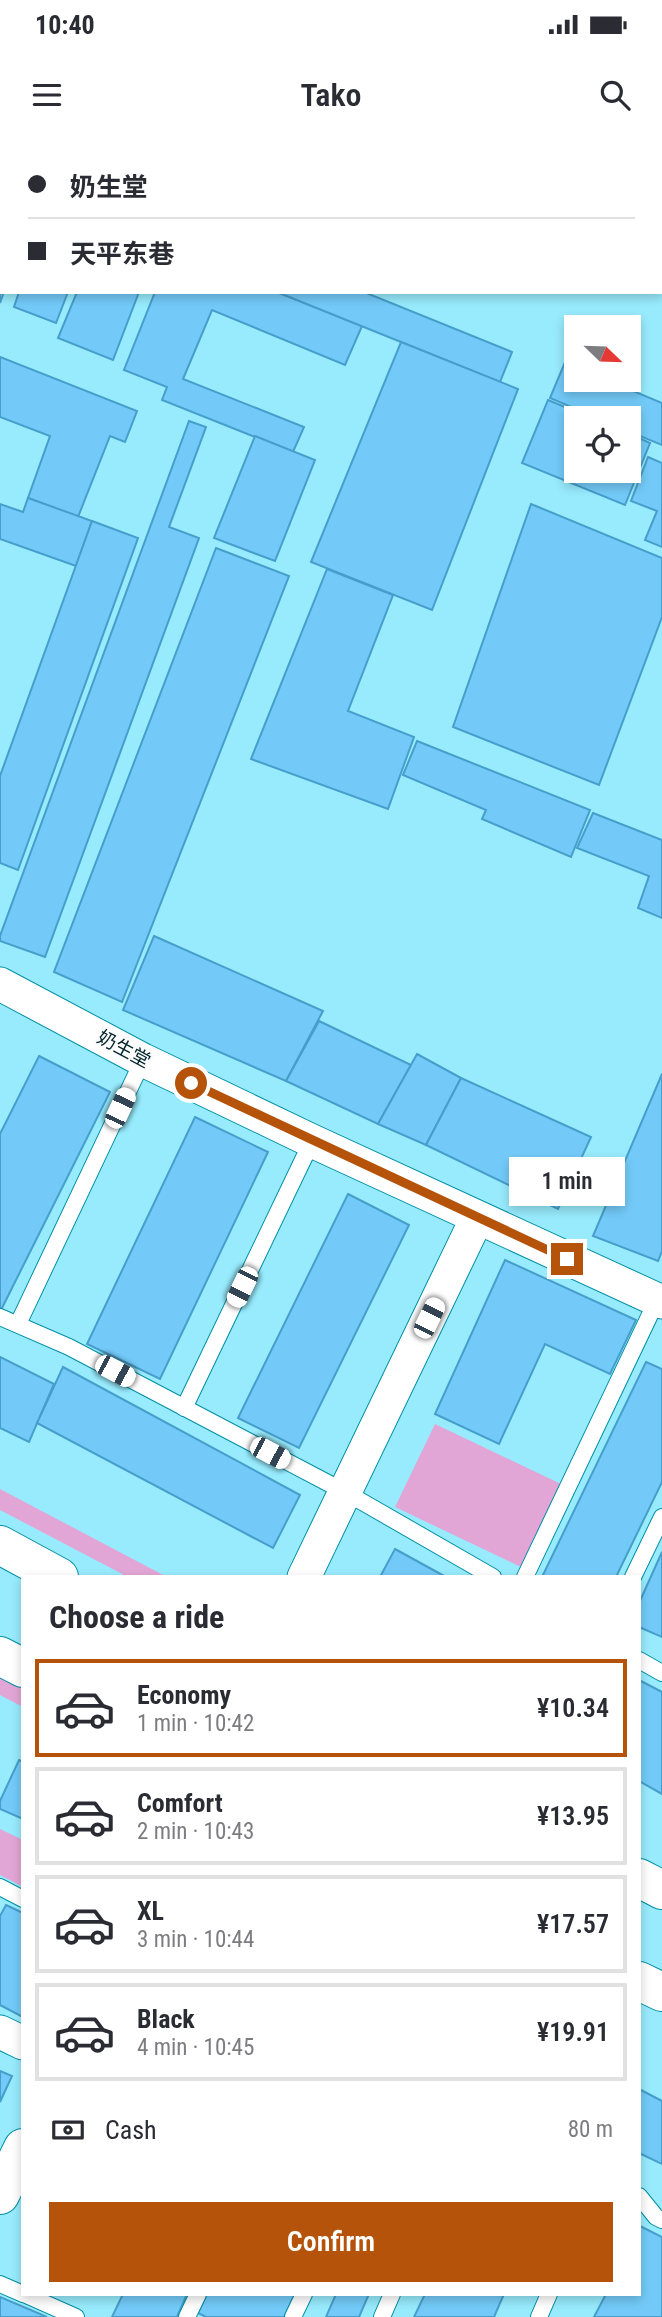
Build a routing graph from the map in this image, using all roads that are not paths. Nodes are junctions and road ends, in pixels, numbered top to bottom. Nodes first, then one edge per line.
1 (0, 984) edge
2 (143, 1060) junction
3 (312, 1141) junction
4 (477, 1218) junction
5 (659, 1301) edge
6 (0, 1317) edge
7 (18, 1324) junction
8 (184, 1408) junction
9 (345, 1492) junction
10 (662, 1517) edge
11 (0, 1545) edge
12 (55, 1575) edge
13 (305, 1575) edge
14 (490, 1575) edge
15 (526, 1575) edge
16 (634, 1575) edge
17 (0, 1656) edge
18 (641, 1661) edge
19 (21, 1667) edge
20 (661, 1670) edge
21 (641, 1879) edge
22 (0, 1887) edge
23 (662, 1890) edge
24 (21, 1898) edge
25 (0, 2032) edge
26 (21, 2042) edge
27 (21, 2152) edge
28 (21, 2182) edge
29 (0, 2195) edge
30 (641, 2198) edge
31 (662, 2220) edge
32 (0, 2225) edge
33 (0, 2284) edge
34 (21, 2293) edge
35 (28, 2296) edge
36 (197, 2296) edge
37 (303, 2296) edge
38 (391, 2296) edge
39 (549, 2296) edge
40 (76, 2317) edge
41 (187, 2317) edge
42 (293, 2317) edge
43 (382, 2317) edge
44 (539, 2317) edge

1 - 2 street, 奶生堂
2 - 3 street, 奶生堂
2 - 7 lane
3 - 4 street, 奶生堂
3 - 8 lane
4 - 5 street, 奶生堂
4 - 9 street
5 - 15 lane
6 - 7 lane
7 - 8 lane
8 - 9 lane
9 - 13 street
9 - 14 lane
10 - 16 lane
11 - 12 main road
17 - 19 main road
18 - 20 lane
21 - 23 main road
22 - 24 lane
25 - 26 street
27 - 29 main road
28 - 32 main road
30 - 31 lane
33 - 34 lane
35 - 40 lane
36 - 41 lane
37 - 42 lane
38 - 43 lane
39 - 44 lane

